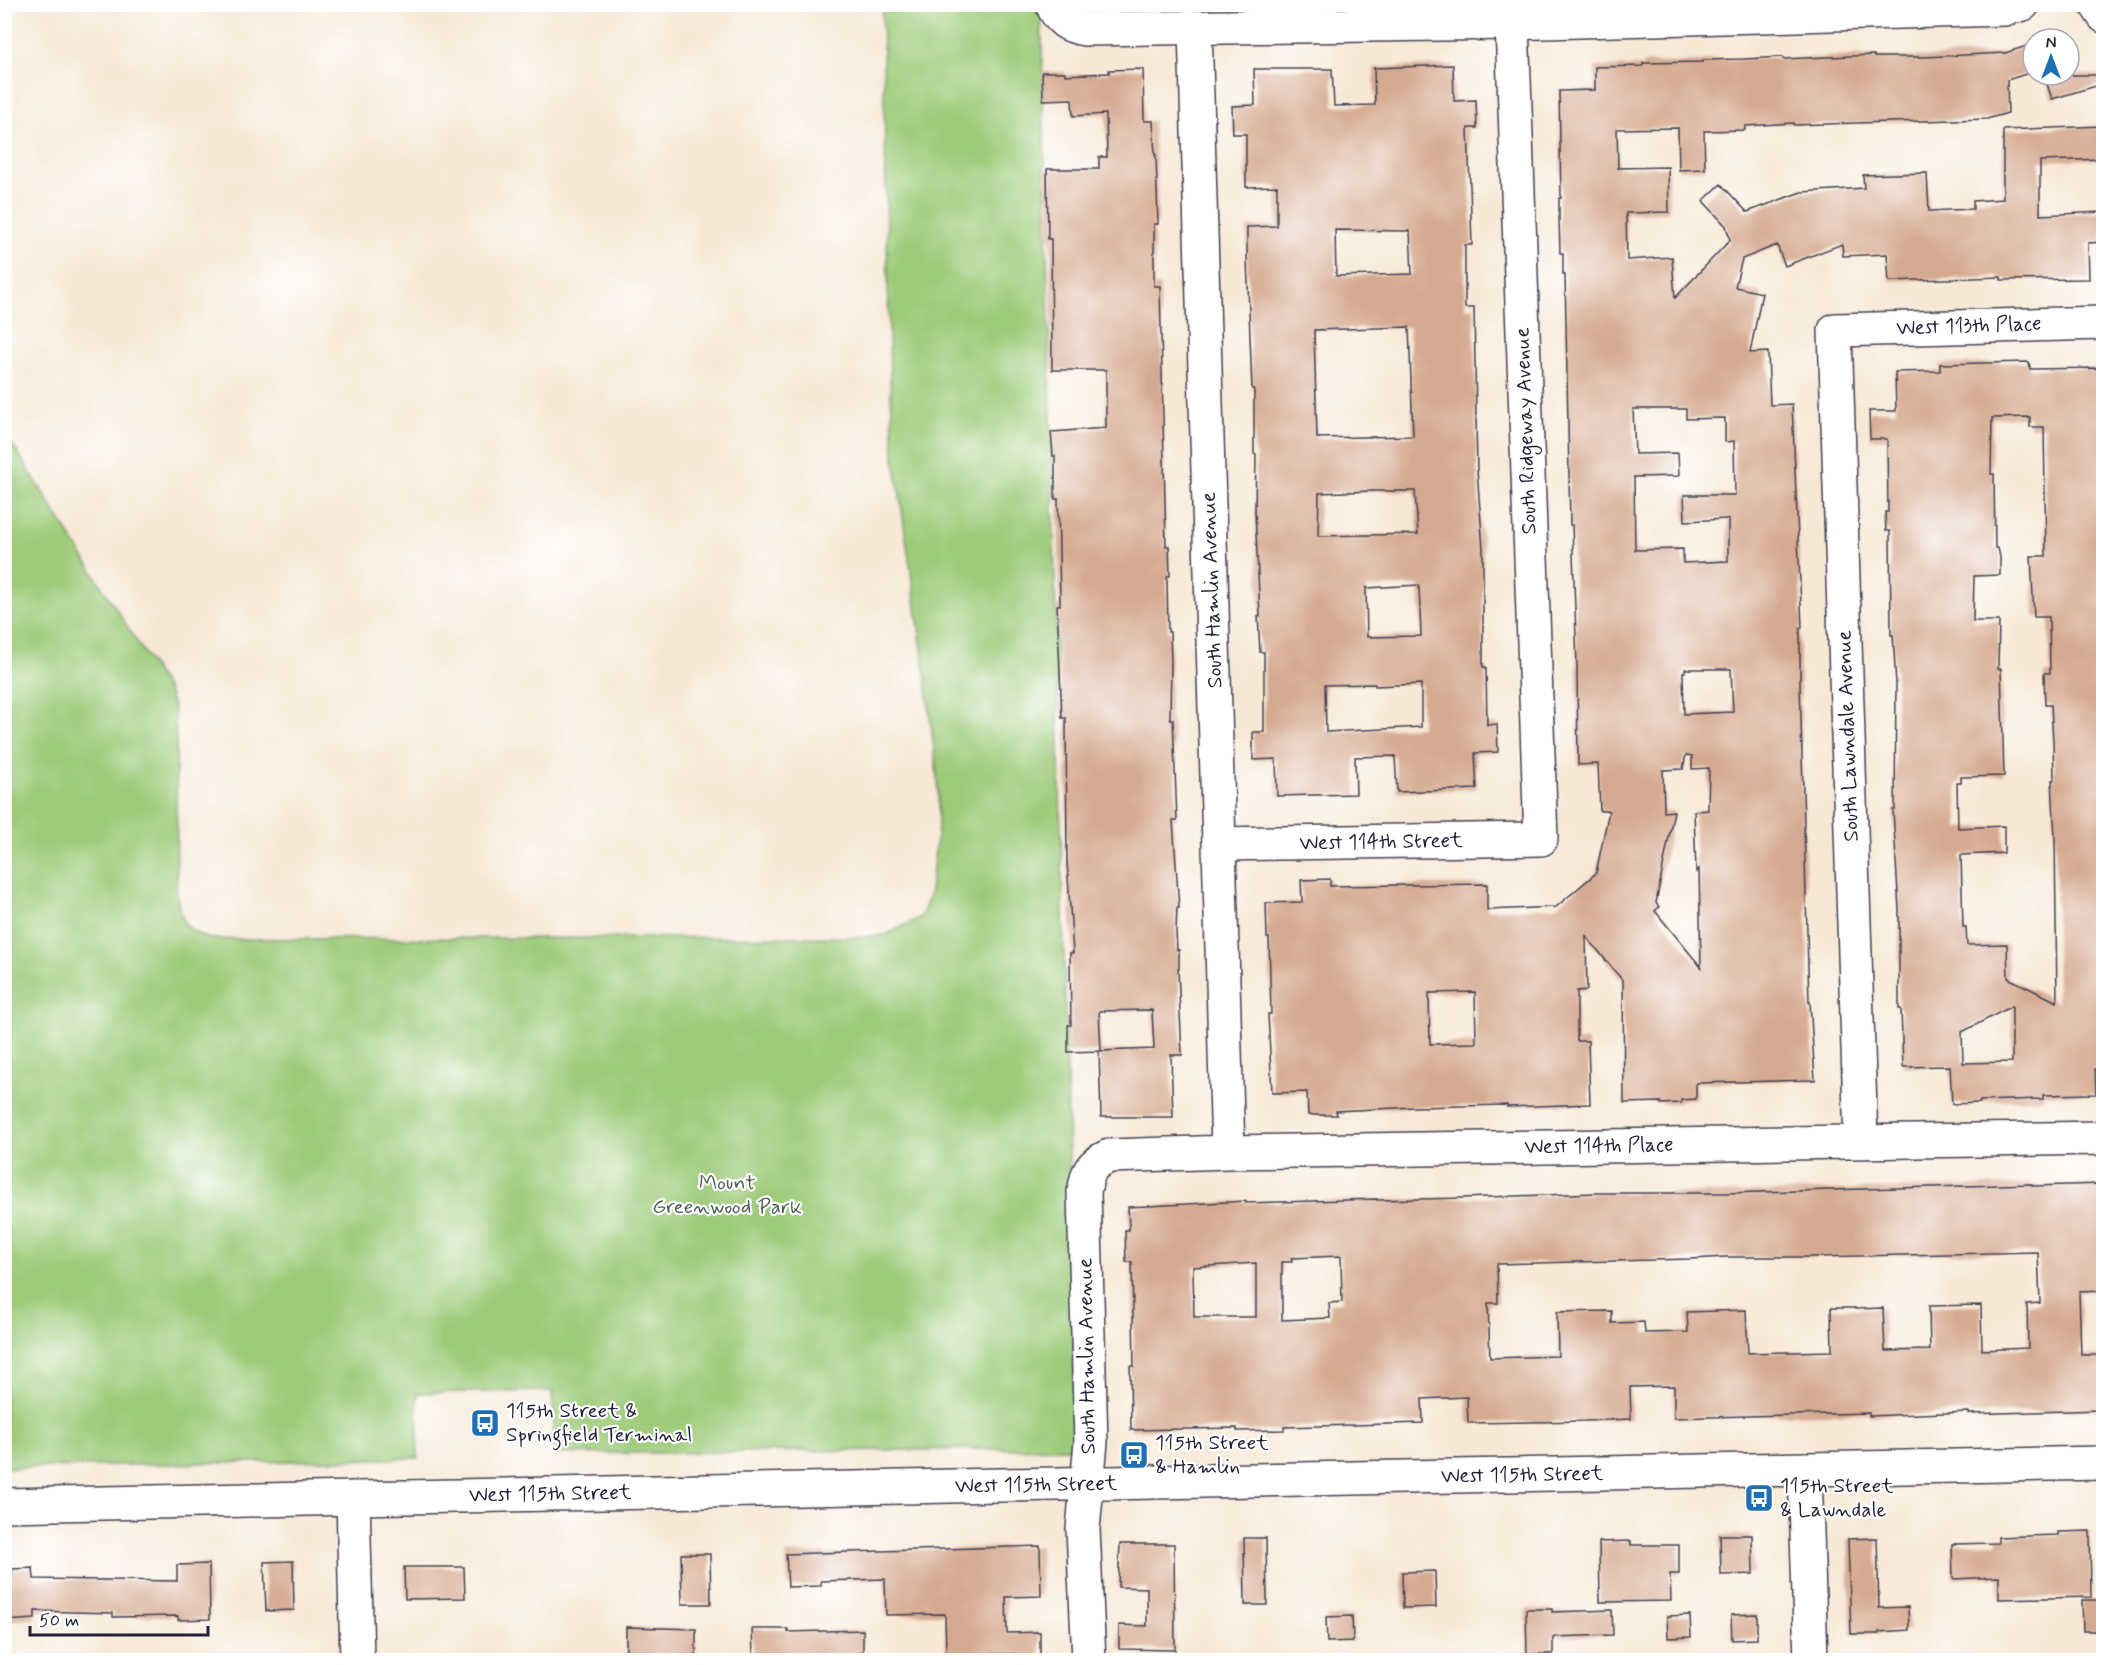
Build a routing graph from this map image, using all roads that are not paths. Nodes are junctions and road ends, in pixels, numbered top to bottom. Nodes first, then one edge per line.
1 (2023, 4) edge
2 (2096, 4) edge
3 (1056, 12) edge
4 (2103, 16) edge
5 (1512, 23) junction
6 (1195, 28) junction
7 (2103, 323) edge
8 (1835, 330) joint
9 (1541, 839) joint
10 (1220, 844) junction
11 (2103, 1138) edge
12 (1861, 1142) junction
13 (1228, 1152) junction
14 (1096, 1162) joint
15 (2103, 1463) edge
16 (1805, 1469) junction
17 (1087, 1484) junction
18 (353, 1498) junction
19 (4, 1505) edge
20 (357, 1660) edge
21 (1089, 1660) edge
22 (1811, 1660) edge

1 - 5 street
2 - 4 street
3 - 6 street
5 - 6 street
5 - 9 street, South Ridgeway Avenue
6 - 10 street, South Hamlin Avenue
7 - 8 street, West 113th Place
8 - 12 street, South Lawndale Avenue
9 - 10 street, West 114th Street
10 - 13 street, South Hamlin Avenue
11 - 12 street, West 114th Place
12 - 13 street, West 114th Place
13 - 14 street, West 114th Place
14 - 17 street, South Hamlin Avenue
15 - 16 street, West 115th Street
16 - 17 street, West 115th Street
16 - 22 street
17 - 18 street, West 115th Street
17 - 21 street, South Hamlin Avenue
18 - 19 street, West 115th Street
18 - 20 street

